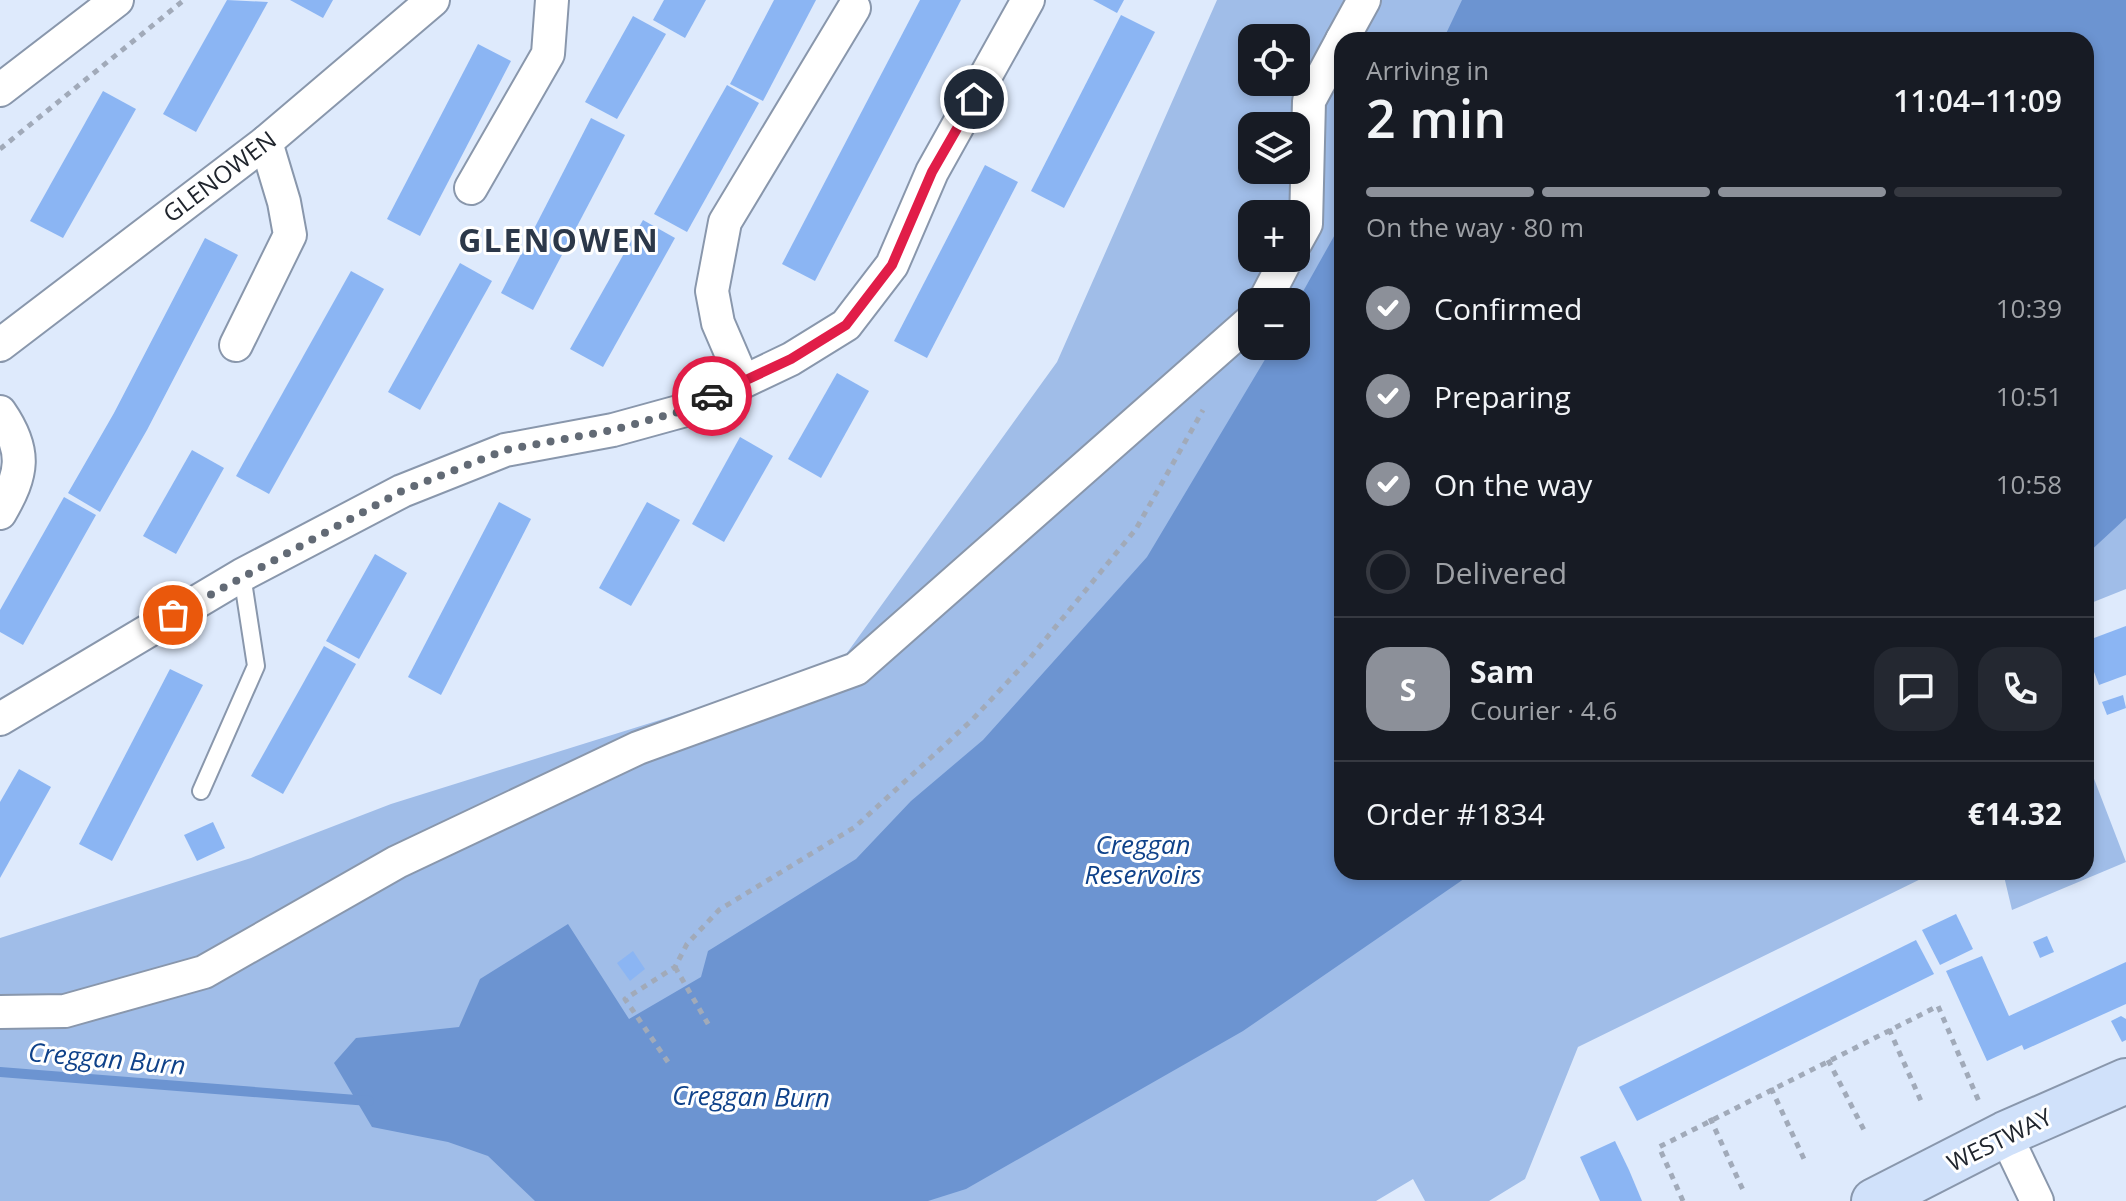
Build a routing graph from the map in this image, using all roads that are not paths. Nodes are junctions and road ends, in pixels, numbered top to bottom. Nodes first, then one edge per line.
1 (117, 0) edge
2 (433, 0) edge
3 (552, 0) edge
4 (1028, 0) edge
5 (1364, 0) edge
6 (854, 8) dead end
7 (1346, 32) edge
8 (1334, 55) edge
9 (0, 90) edge
10 (266, 142) junction
11 (471, 188) dead end
12 (1307, 200) edge
13 (1238, 332) edge
14 (0, 345) edge
15 (236, 345) dead end
16 (743, 381) junction
17 (0, 412) edge
18 (0, 513) edge
19 (242, 575) junction
20 (0, 719) edge
21 (201, 791) dead end
22 (0, 1012) edge
23 (2126, 1081) edge
24 (1994, 1123) junction
25 (1874, 1201) edge
26 (2037, 1201) edge

1 - 9 street
2 - 10 street, GLENOWEN
3 - 11 street
4 - 16 street
5 - 7 street
6 - 16 street
8 - 12 street
10 - 14 street, GLENOWEN
10 - 15 street
13 - 22 street
16 - 19 street
17 - 18 street
19 - 20 street
19 - 21 lane
23 - 24 street, WESTWAY
24 - 25 street, WESTWAY
24 - 26 street

